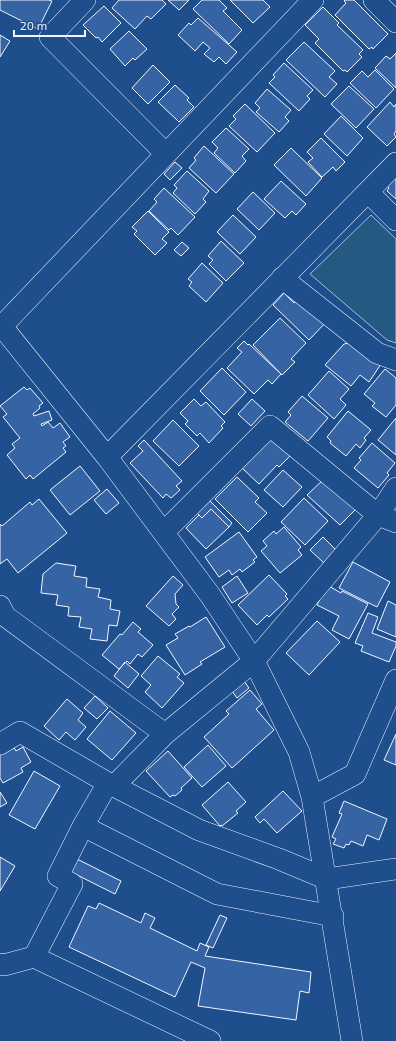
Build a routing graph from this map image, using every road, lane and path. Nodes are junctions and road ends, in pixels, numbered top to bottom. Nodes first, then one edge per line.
1 (85, 0) edge
2 (313, 0) edge
3 (374, 0) edge
4 (396, 22) edge
5 (166, 154) junction
6 (396, 164) edge
7 (368, 192) junction
8 (396, 220) edge
9 (282, 278) junction
10 (1, 325) edge
11 (396, 360) edge
12 (107, 457) junction
13 (396, 488) edge
14 (387, 518) edge
15 (164, 532) junction
16 (0, 606) edge
17 (254, 661) junction
18 (396, 680) edge
19 (165, 734) junction
20 (0, 744) edge
21 (111, 784) junction
22 (312, 796) junction
23 (83, 826) junction
24 (396, 869) edge
25 (327, 879) junction
26 (333, 916) junction
27 (34, 957) junction
28 (0, 964) edge
29 (210, 1041) edge
30 (352, 1041) edge

1 - 5 street
2 - 5 street
3 - 4 street
5 - 10 street
6 - 7 street
7 - 8 street
7 - 9 street
9 - 11 street
9 - 12 street
10 - 12 street
12 - 15 street
13 - 14 street
14 - 15 street
14 - 17 street
15 - 17 street
16 - 19 street
17 - 19 street
17 - 22 street
18 - 22 street
19 - 21 street
20 - 21 street
21 - 23 street
21 - 25 street
22 - 25 street
23 - 26 street
23 - 27 street
24 - 25 street
25 - 26 street
26 - 30 street
27 - 28 street
27 - 29 street

